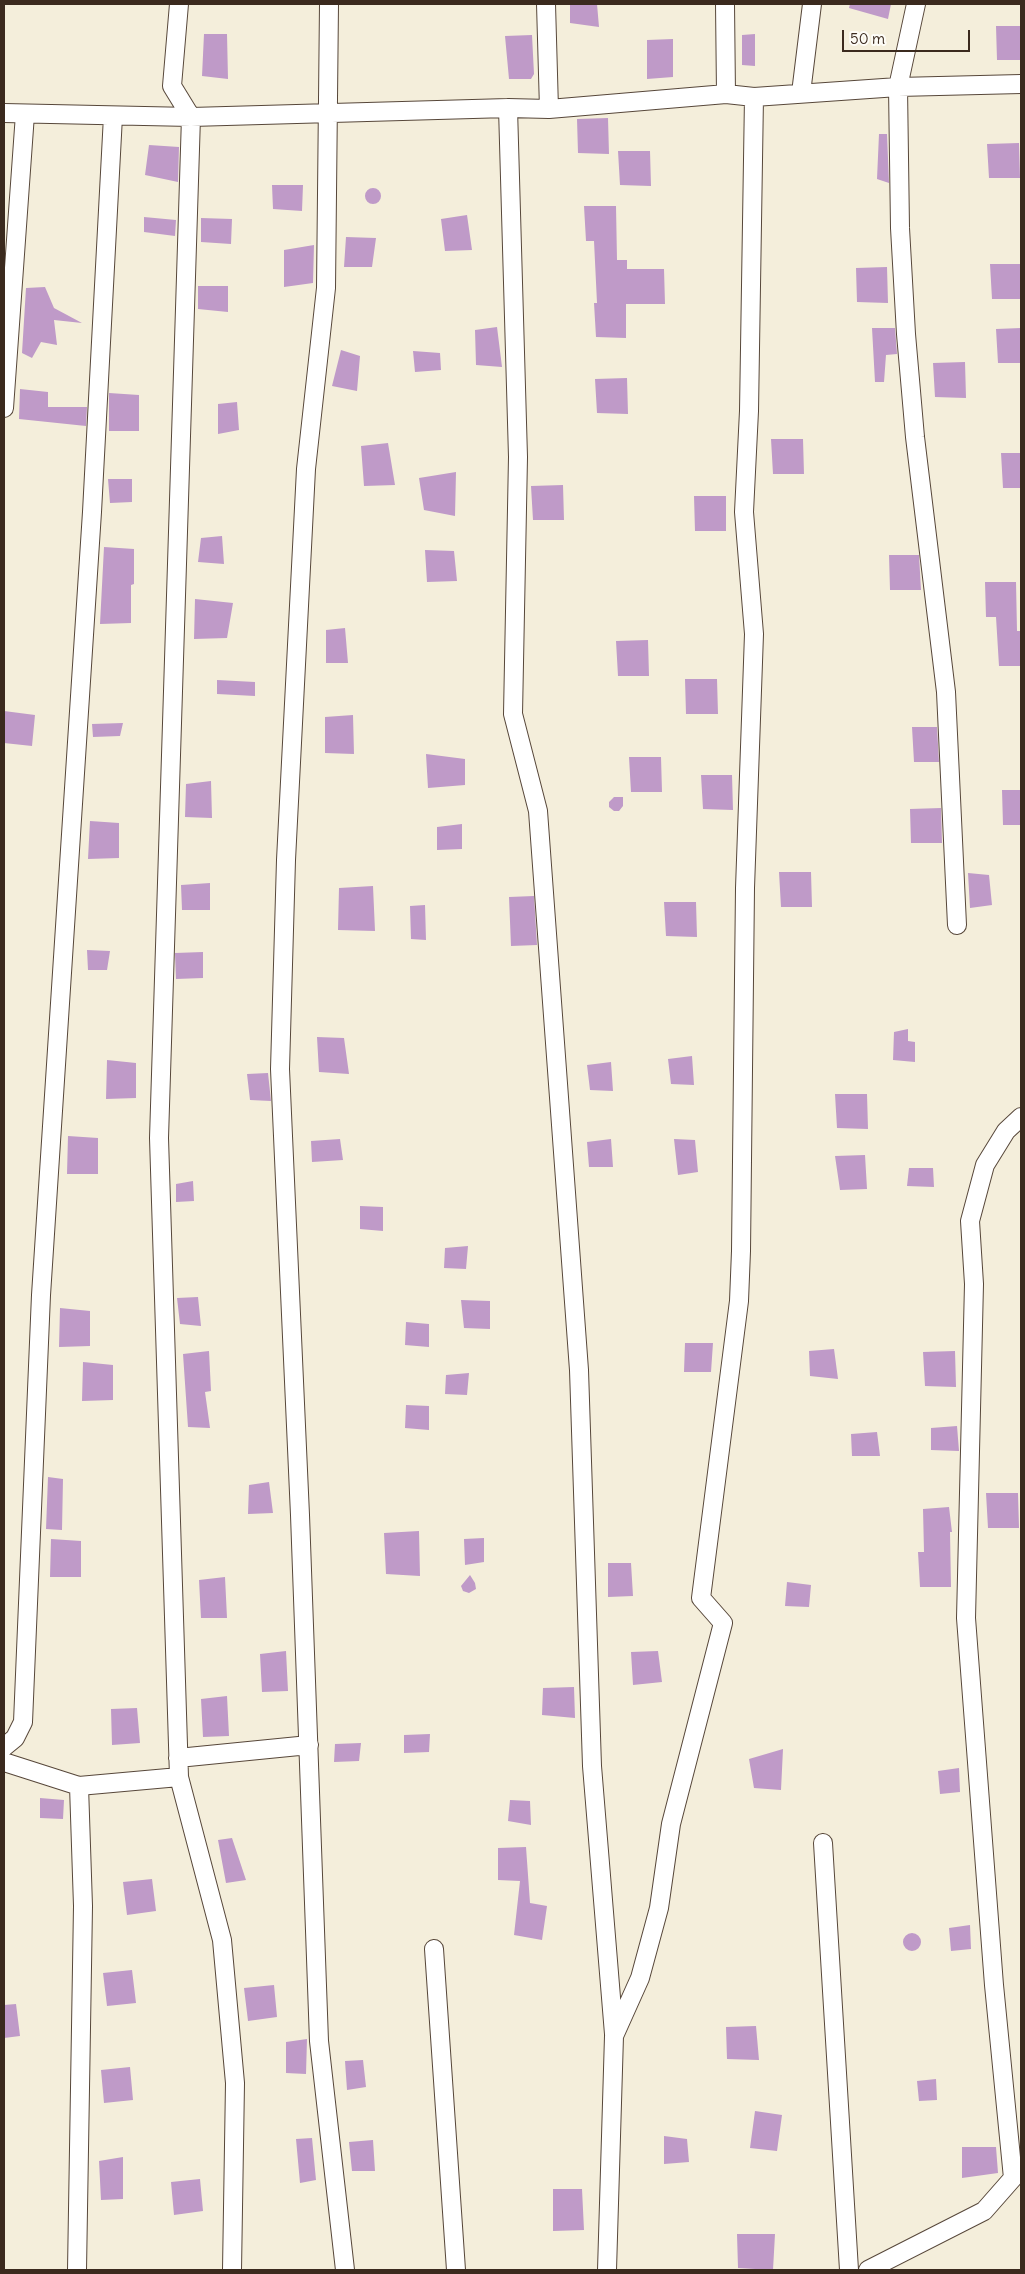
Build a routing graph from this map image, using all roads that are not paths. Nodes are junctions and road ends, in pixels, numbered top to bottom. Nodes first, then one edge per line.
1 (179, 4) edge
2 (330, 4) edge
3 (546, 4) edge
4 (725, 4) edge
5 (812, 4) edge
6 (916, 4) edge
7 (1021, 84) edge
8 (898, 87) junction
9 (726, 94) junction
10 (801, 94) junction
11 (754, 97) junction
12 (508, 108) junction
13 (549, 109) junction
14 (328, 112) junction
15 (4, 113) edge
16 (25, 114) junction
17 (112, 116) junction
18 (191, 116) junction
19 (4, 408) edge
20 (957, 925) dead end
21 (1021, 1117) edge
22 (309, 1745) junction
23 (4, 1747) edge
24 (178, 1758) junction
25 (4, 1762) edge
26 (179, 1777) junction
27 (79, 1786) junction
28 (823, 1843) dead end
29 (434, 1949) dead end
30 (614, 2036) junction
31 (77, 2270) edge
32 (232, 2270) edge
33 (345, 2270) edge
34 (456, 2270) edge
35 (607, 2270) edge
36 (849, 2270) edge
37 (868, 2270) edge

1 - 18 street
2 - 14 street
3 - 13 street
4 - 9 street
5 - 10 street
6 - 8 street
7 - 8 street
8 - 10 street
8 - 20 street
9 - 11 street
9 - 13 street
10 - 11 street
11 - 30 street
12 - 13 street
12 - 14 street
12 - 30 street
14 - 18 street
14 - 22 street
15 - 16 street
16 - 17 street
16 - 19 street
17 - 18 street
17 - 23 street
18 - 24 street
21 - 37 street
22 - 24 street
22 - 33 street
24 - 26 street
25 - 27 street
26 - 27 street
26 - 32 street
27 - 31 street
28 - 36 street
29 - 34 street
30 - 35 street

